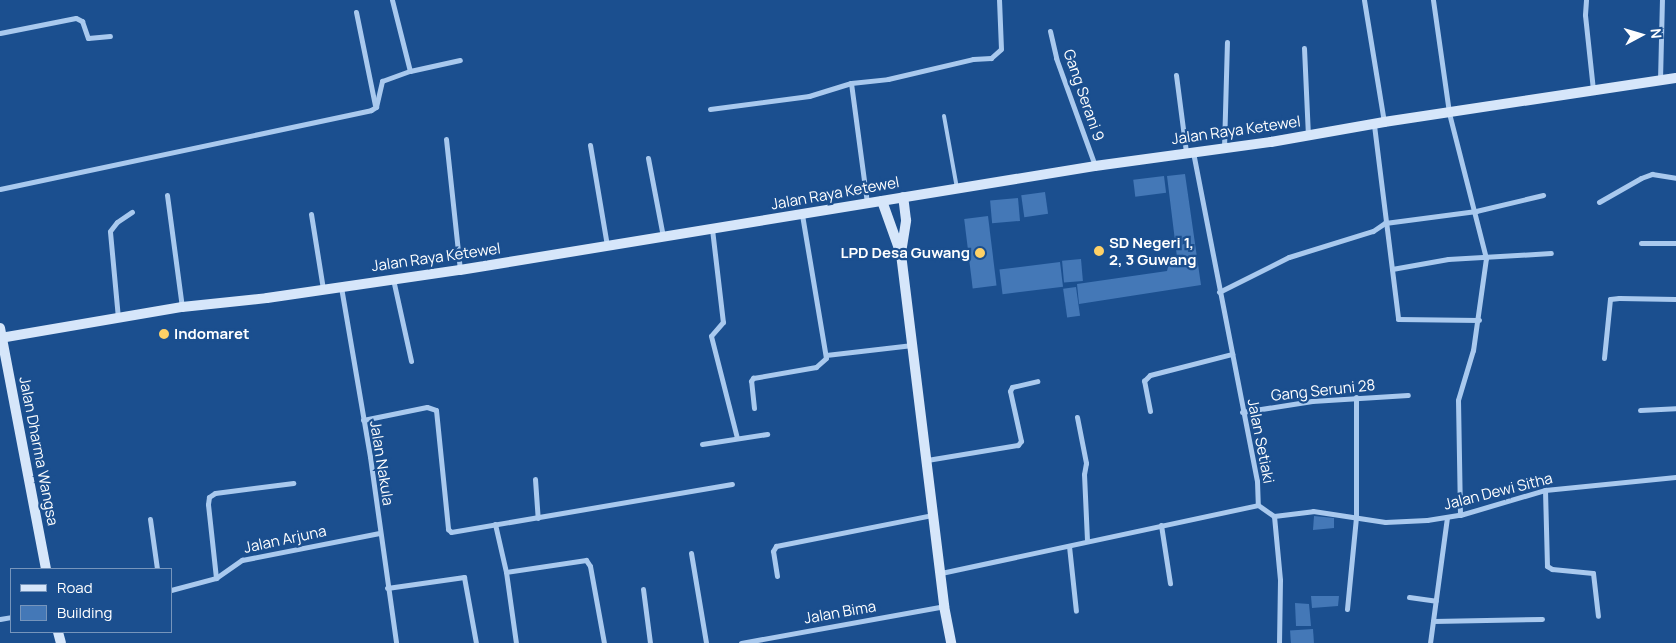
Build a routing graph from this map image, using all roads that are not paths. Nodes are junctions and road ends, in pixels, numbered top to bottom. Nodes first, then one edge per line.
1 (392, 0) edge
2 (999, 0) edge
3 (1364, 0) edge
4 (1433, 0) edge
5 (1586, 0) edge
6 (1662, 0) edge
7 (356, 12) dead end
8 (1050, 31) dead end
9 (0, 33) edge
10 (110, 36) dead end
11 (1227, 42) dead end
12 (1304, 48) dead end
13 (460, 60) dead end
14 (410, 71) junction
15 (1176, 76) dead end
16 (1676, 78) edge
17 (1660, 80) junction
18 (851, 83) junction
19 (1593, 91) junction
20 (375, 108) junction
21 (710, 109) dead end
22 (1449, 113) junction
23 (944, 116) dead end
24 (1379, 123) junction
25 (1308, 136) junction
26 (446, 139) dead end
27 (590, 145) dead end
28 (1224, 149) junction
29 (1190, 152) junction
30 (648, 158) dead end
31 (1095, 166) junction
32 (1676, 178) edge
33 (957, 188) junction
34 (0, 189) edge
35 (167, 195) dead end
36 (1543, 195) dead end
37 (904, 196) junction
38 (882, 201) junction
39 (1599, 202) dead end
40 (868, 203) junction
41 (1476, 211) junction
42 (132, 212) dead end
43 (311, 214) dead end
44 (802, 215) junction
45 (1385, 223) junction
46 (712, 229) junction
47 (663, 236) junction
48 (1641, 243) dead end
49 (1676, 243) edge
50 (607, 245) junction
51 (901, 254) junction
52 (1551, 254) dead end
53 (1486, 258) junction
54 (1392, 269) junction
55 (460, 270) junction
56 (393, 278) junction
57 (340, 286) junction
58 (323, 289) junction
59 (1219, 292) junction
60 (1676, 299) edge
61 (182, 307) junction
62 (118, 318) junction
63 (1478, 320) junction
64 (1, 334) edge
65 (912, 345) junction
66 (1232, 354) junction
67 (826, 355) junction
68 (1604, 358) dead end
69 (411, 361) dead end
70 (1037, 381) dead end
71 (1408, 395) dead end
72 (1356, 397) junction
73 (754, 408) dead end
74 (1676, 408) edge
75 (1640, 410) dead end
76 (1150, 411) dead end
77 (1242, 412) junction
78 (1076, 417) dead end
79 (363, 420) junction
80 (766, 434) dead end
81 (737, 438) junction
82 (702, 444) dead end
83 (927, 460) junction
84 (1676, 477) edge
85 (535, 479) dead end
86 (293, 483) dead end
87 (732, 484) dead end
88 (1545, 490) junction
89 (1258, 505) junction
90 (934, 515) junction
91 (1460, 515) junction
92 (1274, 516) junction
93 (1356, 517) junction
94 (538, 518) junction
95 (1447, 518) junction
96 (150, 519) dead end
97 (495, 524) junction
98 (1161, 525) junction
99 (379, 533) junction
100 (1087, 541) junction
101 (1069, 546) junction
102 (691, 553) dead end
103 (46, 568) edge
104 (157, 568) edge
105 (506, 572) junction
106 (941, 573) junction
107 (777, 576) dead end
108 (216, 578) junction
109 (1170, 583) dead end
110 (387, 588) junction
111 (172, 590) edge
112 (642, 590) dead end
113 (1408, 597) dead end
114 (1436, 601) junction
115 (944, 606) junction
116 (1347, 609) dead end
117 (1076, 611) dead end
118 (1598, 616) dead end
119 (1542, 619) dead end
120 (1433, 621) junction
121 (396, 643) edge
122 (476, 643) edge
123 (516, 643) edge
124 (604, 643) edge
125 (650, 643) edge
126 (706, 643) edge
127 (741, 643) edge
128 (951, 643) edge
129 (1279, 643) edge
130 (1430, 643) edge

1 - 14 street
2 - 18 street
3 - 24 street
4 - 22 street
5 - 19 street
6 - 17 street
7 - 20 street
8 - 31 street, Gang Serani 9
9 - 10 street
11 - 28 street
12 - 25 street
13 - 14 street
14 - 20 street
15 - 29 street, Jalan Setiaki
16 - 17 main road, Jalan Raya Ketewel
17 - 19 main road, Jalan Raya Ketewel
18 - 21 street
18 - 40 street
19 - 22 main road, Jalan Raya Ketewel
20 - 34 street
22 - 24 main road, Jalan Raya Ketewel
22 - 41 street
23 - 33 lane
24 - 25 main road, Jalan Raya Ketewel
24 - 45 street
25 - 28 main road, Jalan Raya Ketewel
26 - 55 street
27 - 50 street
28 - 29 main road, Jalan Raya Ketewel
29 - 31 main road, Jalan Raya Ketewel
29 - 59 street, Jalan Setiaki
30 - 47 street
31 - 33 main road, Jalan Raya Ketewel
32 - 39 street
33 - 37 main road, Jalan Raya Ketewel
35 - 61 street
36 - 41 street
37 - 38 main road, Jalan Raya Ketewel
37 - 51 main road
38 - 40 main road, Jalan Raya Ketewel
38 - 51 main road
40 - 44 main road, Jalan Raya Ketewel
41 - 45 street
41 - 53 street
42 - 62 street
43 - 58 street
44 - 46 main road, Jalan Raya Ketewel
44 - 67 street
45 - 54 street
45 - 59 street
46 - 47 main road, Jalan Raya Ketewel
46 - 81 street
47 - 50 main road, Jalan Raya Ketewel
48 - 49 street
50 - 55 main road, Jalan Raya Ketewel
51 - 65 main road
52 - 53 street
53 - 54 street
53 - 63 street
54 - 63 street
55 - 56 main road, Jalan Raya Ketewel
56 - 57 main road, Jalan Raya Ketewel
56 - 69 street
57 - 58 main road, Jalan Raya Ketewel
57 - 79 street, Jalan Nakula
58 - 61 main road, Jalan Raya Ketewel
59 - 66 street, Jalan Setiaki
60 - 68 street
61 - 62 main road, Jalan Raya Ketewel
62 - 64 main road, Jalan Raya Ketewel
63 - 91 street
64 - 103 main road, Jalan Dharma Wangsa
65 - 67 street
65 - 83 main road
66 - 76 street
66 - 77 street, Jalan Setiaki
67 - 73 street
70 - 83 street
71 - 72 street, Gang Seruni 28
72 - 77 street, Gang Seruni 28
72 - 93 street
74 - 75 street
77 - 89 street, Jalan Setiaki
78 - 100 street
79 - 97 street
79 - 99 street, Jalan Nakula
80 - 81 street
81 - 82 street
83 - 90 main road
84 - 88 street, Jalan Dewi Sitha
85 - 94 street
86 - 108 street
87 - 94 street
88 - 91 street, Jalan Dewi Sitha
88 - 118 street
89 - 92 street
89 - 98 street, Jalan Setiaki
90 - 106 main road
90 - 107 street
91 - 95 street, Jalan Dewi Sitha
92 - 93 street, Jalan Dewi Sitha
92 - 129 street
93 - 95 street, Jalan Dewi Sitha
93 - 116 street
94 - 97 street
95 - 114 street
96 - 104 street
97 - 105 street
98 - 100 street, Jalan Setiaki
98 - 109 street
99 - 108 street, Jalan Arjuna
99 - 110 street, Jalan Nakula
100 - 101 street, Jalan Setiaki
101 - 106 street, Jalan Setiaki
101 - 117 street
102 - 126 street
105 - 123 street
105 - 124 street
106 - 115 main road
108 - 111 street, Jalan Arjuna
110 - 121 street, Jalan Nakula
110 - 122 street
112 - 125 street
113 - 114 street
114 - 120 street
115 - 127 street, Jalan Bima
115 - 128 main road
119 - 120 street
120 - 130 street

